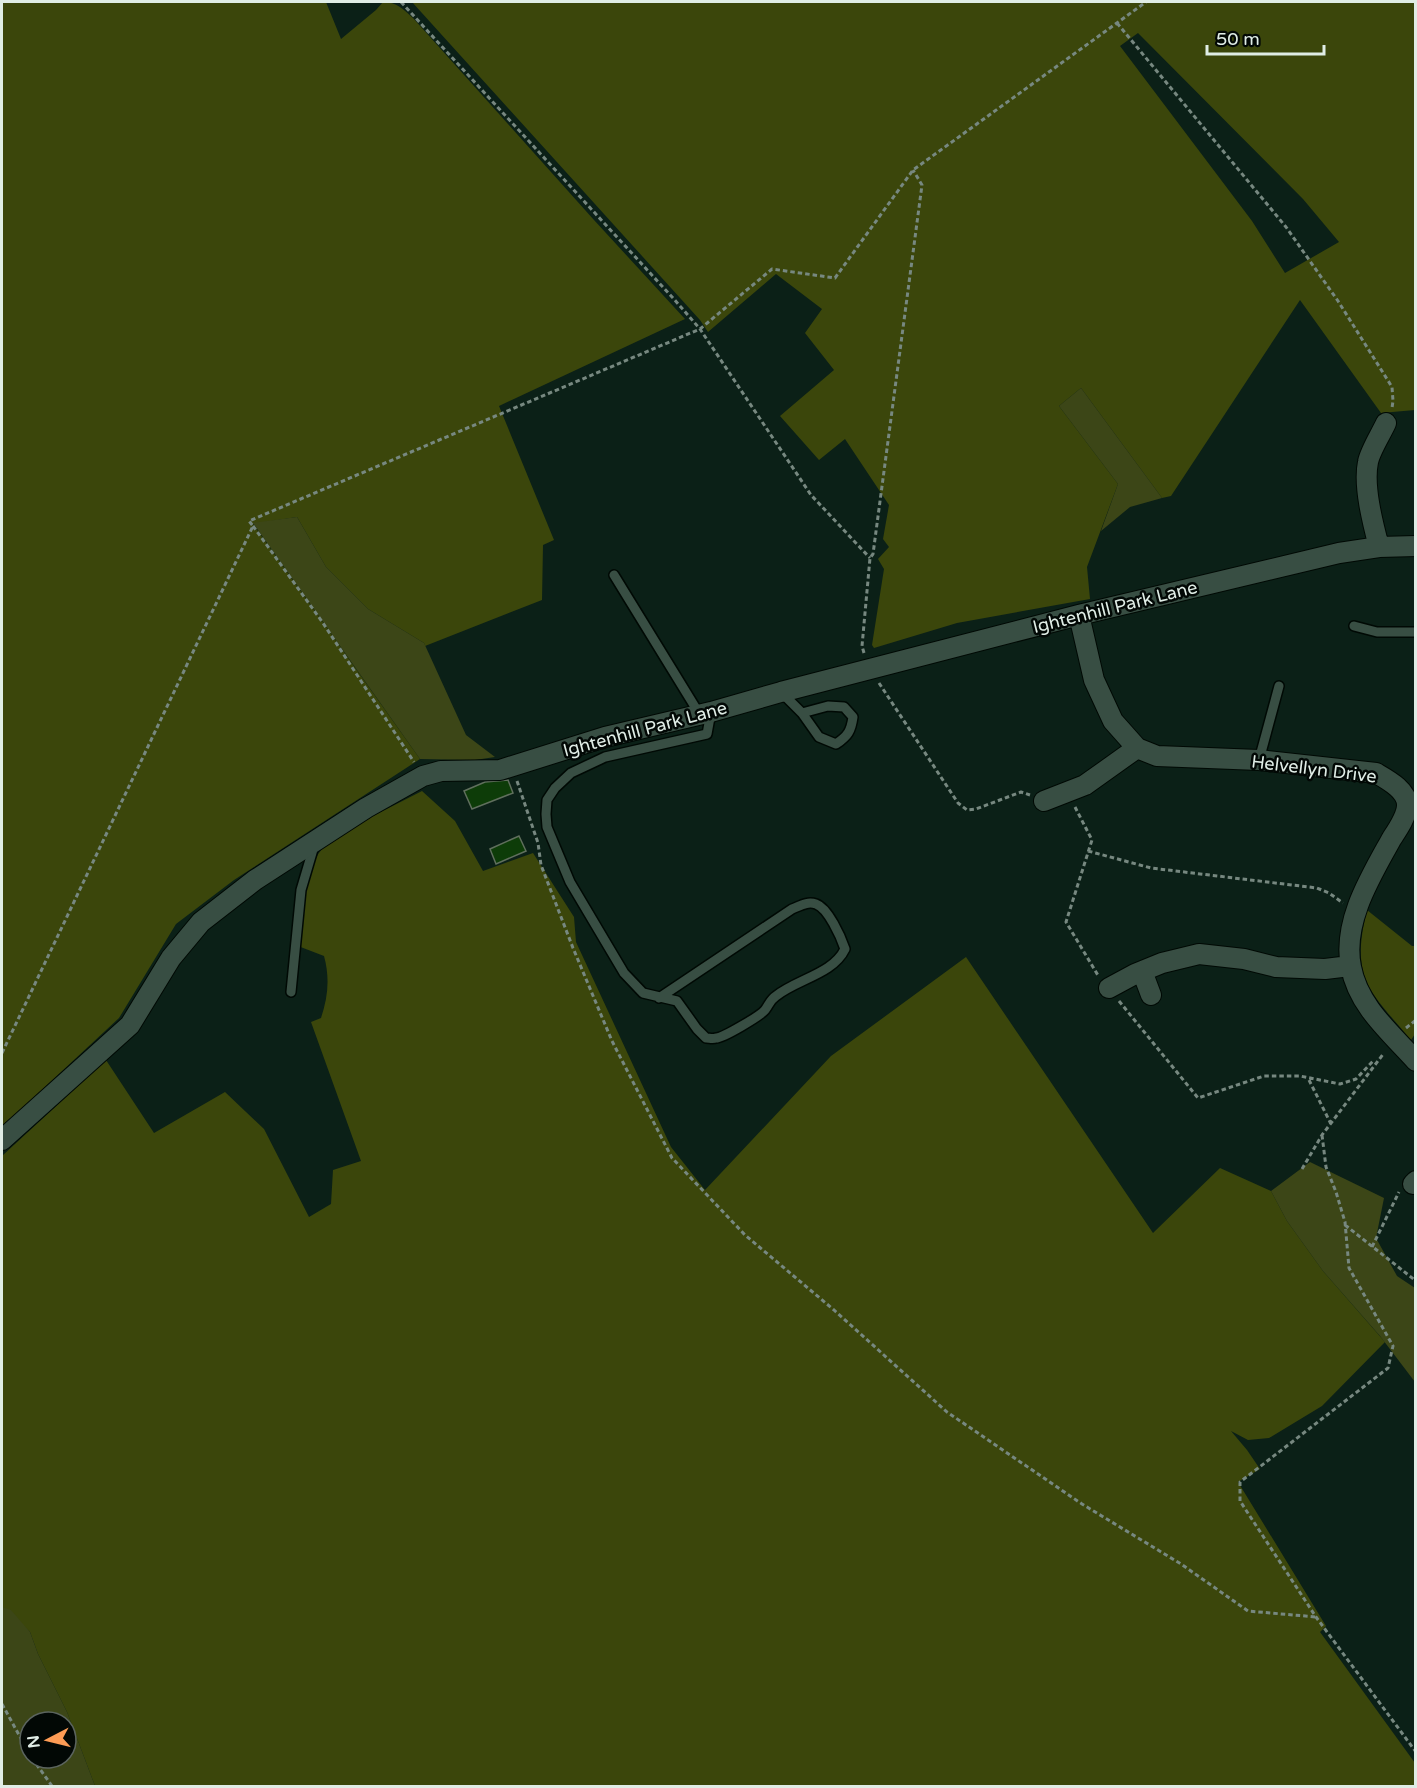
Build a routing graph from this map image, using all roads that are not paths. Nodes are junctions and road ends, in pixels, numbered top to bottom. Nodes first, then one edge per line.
1 (1386, 423) road end
2 (1416, 546) edge
3 (1379, 547) junction
4 (614, 575) dead end
5 (1079, 615) junction
6 (1354, 626) dead end
7 (1416, 632) edge
8 (1279, 686) dead end
9 (782, 692) junction
10 (706, 713) junction
11 (802, 713) junction
12 (1137, 748) junction
13 (1259, 760) junction
14 (1044, 801) road end
15 (1411, 802) edge
16 (316, 840) junction
17 (1350, 966) junction
18 (1142, 971) junction
19 (1109, 988) road end
20 (291, 992) dead end
21 (1151, 995) dead end
22 (659, 998) junction
23 (1416, 1061) edge
24 (2, 1140) edge

1 - 3 street
2 - 3 street, Ightenhill Park Lane
3 - 5 street, Ightenhill Park Lane
4 - 10 lane
5 - 9 street, Ightenhill Park Lane
5 - 12 street
6 - 7 lane
8 - 13 lane
9 - 10 street, Ightenhill Park Lane
9 - 11 lane
10 - 16 street, Ightenhill Park Lane
10 - 22 lane
11 - 11 lane
12 - 13 street, Helvellyn Drive
12 - 14 street
13 - 15 street, Helvellyn Drive
15 - 17 street, Helvellyn Drive
16 - 20 lane
16 - 24 street, Ightenhill Park Lane
17 - 18 street
17 - 23 street, Helvellyn Drive
18 - 19 street
18 - 21 street
22 - 22 lane

